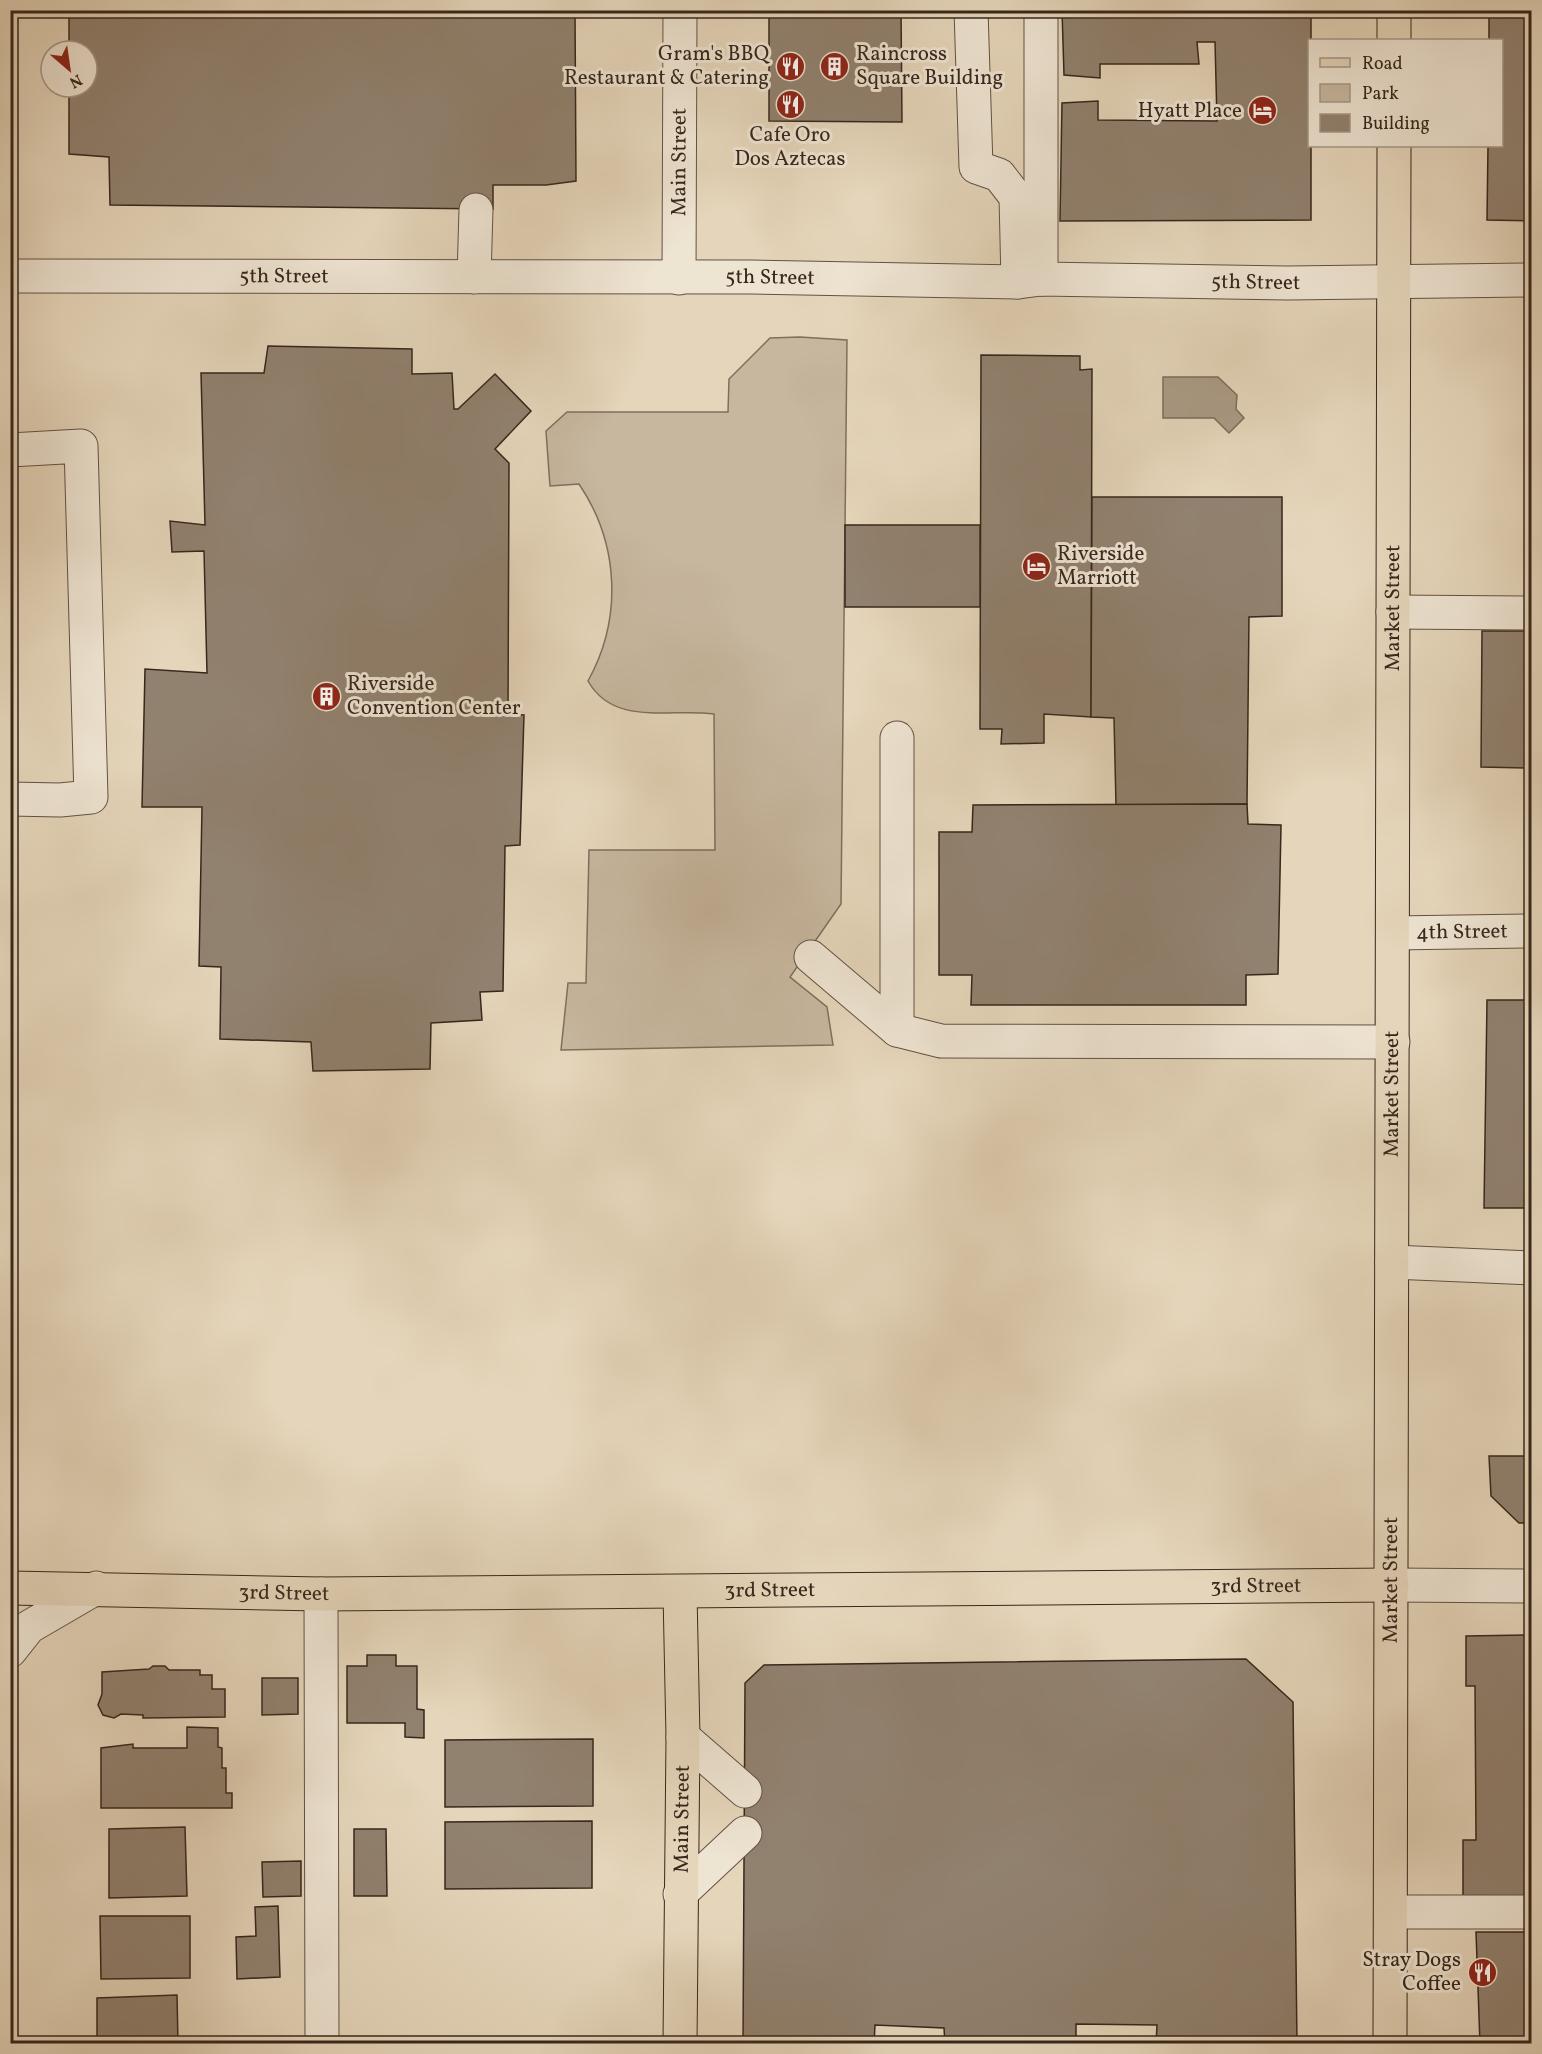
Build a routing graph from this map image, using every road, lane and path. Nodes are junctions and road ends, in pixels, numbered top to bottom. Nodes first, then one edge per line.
1 (680, 10) edge
2 (971, 10) edge
3 (1041, 10) edge
4 (1394, 10) edge
5 (1394, 39) edge
6 (1394, 147) edge
7 (476, 210) dead end
8 (10, 276) edge
9 (474, 277) junction
10 (679, 278) junction
11 (1532, 279) edge
12 (1029, 280) junction
13 (1394, 282) junction
14 (10, 450) edge
15 (1393, 612) junction
16 (1532, 613) edge
17 (897, 738) dead end
18 (10, 799) edge
19 (1532, 931) edge
20 (1393, 933) junction
21 (811, 957) dead end
22 (897, 1030) junction
23 (1392, 1042) junction
24 (1392, 1262) junction
25 (1532, 1268) edge
26 (1392, 1585) junction
27 (1532, 1587) edge
28 (10, 1588) edge
29 (96, 1588) junction
30 (680, 1593) junction
31 (321, 1594) junction
32 (10, 1651) edge
33 (682, 1737) junction
34 (745, 1791) dead end
35 (745, 1833) dead end
36 (680, 1894) junction
37 (1390, 1912) junction
38 (1532, 1912) edge
39 (322, 2043) edge
40 (680, 2043) edge
41 (1390, 2043) edge

1 - 10 street, Main Street
2 - 12 street
3 - 12 street
4 - 5 main road
6 - 13 main road, Market Street
7 - 9 street
8 - 9 street, 5th Street
9 - 10 street, 5th Street
10 - 12 street, 5th Street
11 - 13 street, 5th Street
12 - 13 street, 5th Street
13 - 15 main road, Market Street
14 - 18 street
15 - 16 street
15 - 20 main road, Market Street
17 - 22 street
19 - 20 street, 4th Street
20 - 23 main road, Market Street
21 - 22 street
22 - 23 street
23 - 24 main road, Market Street
24 - 25 street
24 - 26 main road, Market Street
26 - 27 street, 3rd Street
26 - 30 main road, 3rd Street
26 - 37 main road, Market Street
28 - 29 main road, 3rd Street
29 - 31 main road, 3rd Street
29 - 32 street
30 - 31 main road, 3rd Street
30 - 33 main road, Main Street
31 - 39 street
33 - 34 street
33 - 36 main road, Main Street
35 - 36 street
36 - 40 main road, Main Street
37 - 38 street
37 - 41 main road, Market Street

